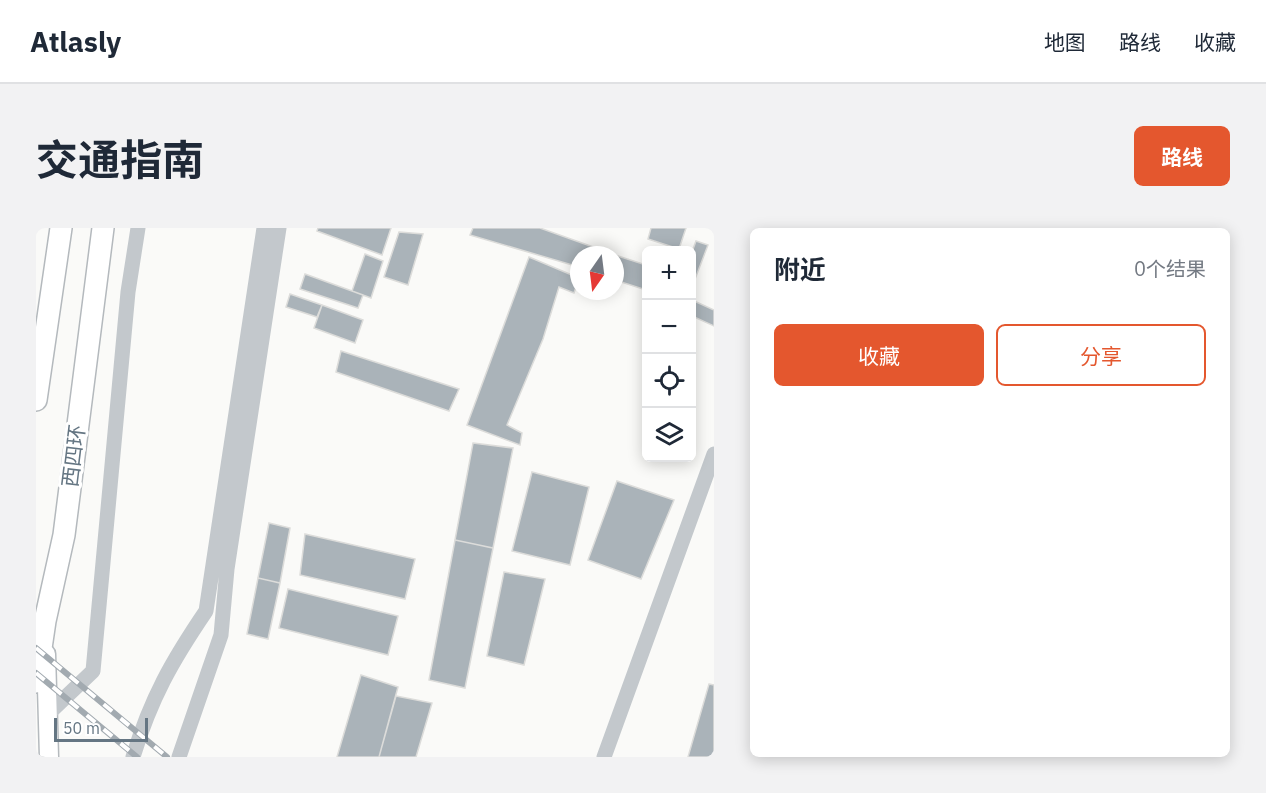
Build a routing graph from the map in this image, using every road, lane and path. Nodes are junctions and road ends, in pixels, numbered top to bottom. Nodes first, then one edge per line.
1 (61, 228) edge
2 (104, 228) edge
3 (138, 228) edge
4 (264, 228) edge
5 (279, 228) edge
6 (36, 400) edge
7 (714, 454) edge
8 (45, 621) junction
9 (36, 682) edge
10 (49, 713) junction
11 (49, 757) edge
12 (133, 757) edge
13 (179, 757) edge
14 (604, 757) edge

1 - 6 highway
2 - 8 highway, 西四环
3 - 10 street
4 - 12 street
5 - 13 street
7 - 14 street
8 - 9 highway, 西四环
8 - 10 main road
10 - 11 main road

